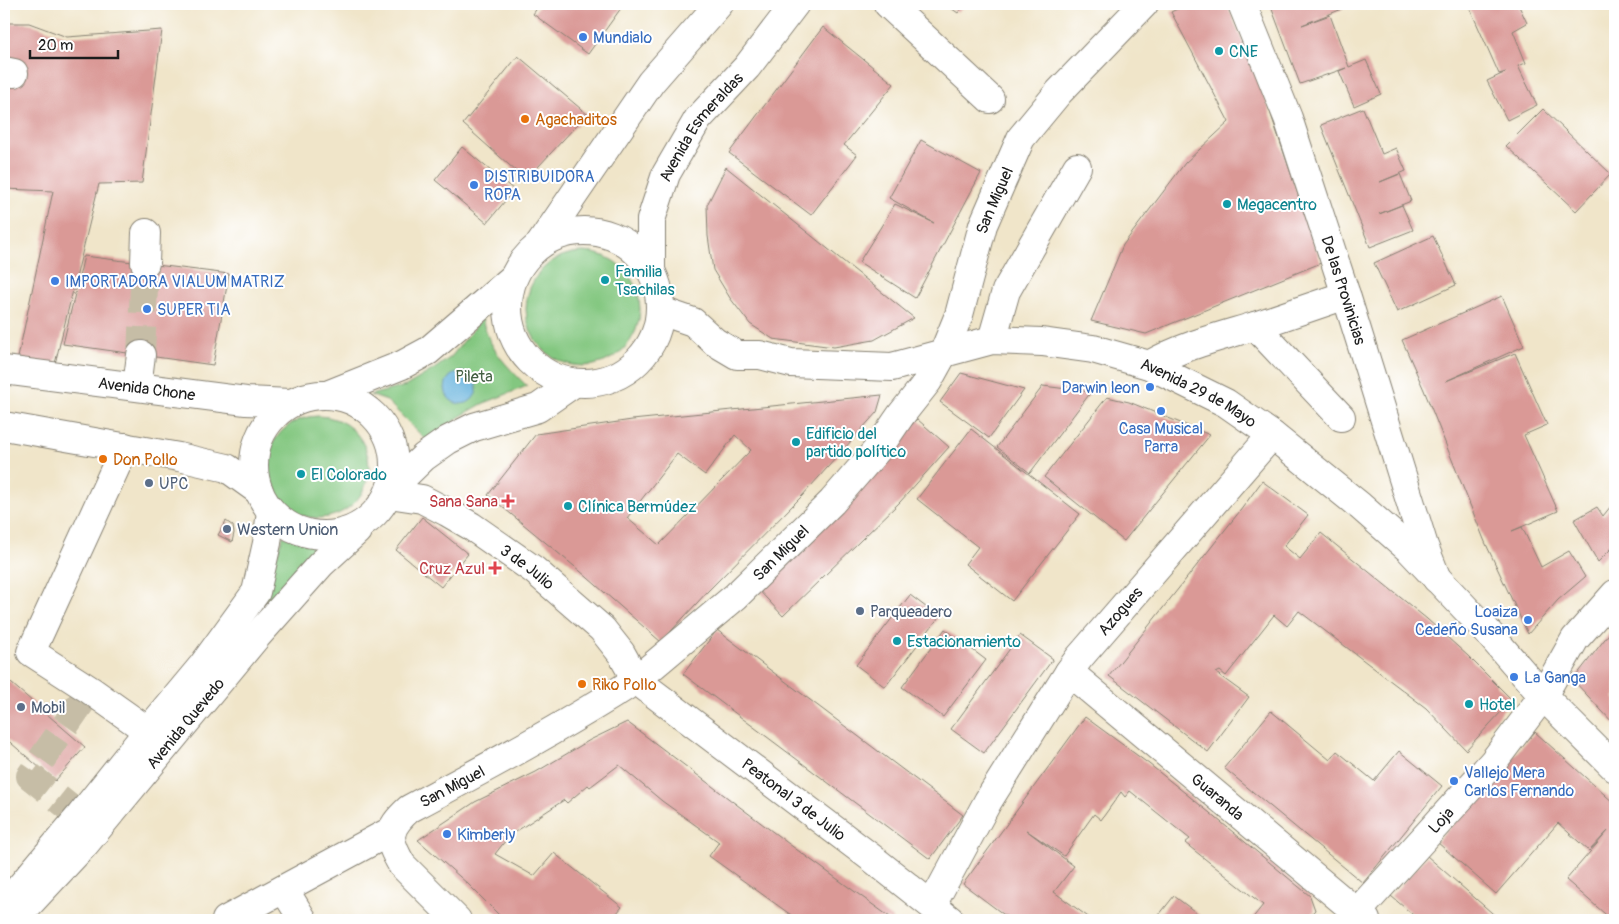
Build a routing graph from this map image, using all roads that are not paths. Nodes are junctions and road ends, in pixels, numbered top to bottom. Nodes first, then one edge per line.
1 (719, 4) edge
2 (795, 4) edge
3 (888, 4) edge
4 (1144, 4) edge
5 (1242, 4) edge
6 (990, 99) dead end
7 (1077, 167) dead end
8 (146, 233) dead end
9 (542, 243) junction
10 (145, 263) tunnel mouth
11 (651, 268) junction
12 (513, 278) junction
13 (1346, 295) junction
14 (661, 312) junction
15 (1254, 326) junction
16 (992, 340) junction
17 (943, 354) junction
18 (141, 355) tunnel mouth
19 (1149, 364) junction
20 (4, 370) edge
21 (574, 383) junction
22 (136, 386) junction
23 (327, 395) junction
24 (290, 404) junction
25 (1341, 417) dead end
26 (4, 426) edge
27 (1272, 435) junction
28 (125, 447) junction
29 (390, 491) junction
30 (265, 501) junction
31 (358, 527) junction
32 (1437, 579) junction
33 (1615, 594) edge
34 (1069, 672) junction
35 (636, 680) junction
36 (1543, 696) junction
37 (148, 731) junction
38 (1615, 768) edge
39 (391, 831) junction
40 (284, 888) junction
41 (4, 906) edge
42 (941, 913) edge
43 (1357, 918) edge
44 (14, 920) edge
45 (226, 920) edge
46 (303, 920) edge
47 (457, 920) edge

1 - 9 main road
2 - 11 main road, Avenida Esmeraldas
3 - 6 main road
4 - 17 main road, San Miguel
5 - 13 main road, De las Provinicias
7 - 16 main road
8 - 10 main road
9 - 11 main road
9 - 12 main road
11 - 14 main road
12 - 21 main road
12 - 23 main road
13 - 15 main road
13 - 32 main road, De las Provinicias
14 - 17 main road, Avenida 29 de Mayo
14 - 21 main road
15 - 19 main road
15 - 25 main road
16 - 17 main road, Avenida 29 de Mayo
16 - 19 main road, Avenida 29 de Mayo
17 - 35 main road, San Miguel
18 - 22 main road
19 - 27 main road, Avenida 29 de Mayo
20 - 22 main road, Avenida Chone
21 - 29 main road
22 - 24 main road, Avenida Chone
23 - 24 main road
23 - 29 main road
24 - 30 main road
26 - 28 main road
27 - 32 main road, Avenida 29 de Mayo
27 - 34 main road, Azogues
28 - 30 main road
28 - 37 main road
29 - 31 main road
29 - 35 main road, 3 de Julio
30 - 31 main road
30 - 37 main road, Avenida Quevedo
31 - 44 main road, Avenida Quevedo
32 - 36 main road, Avenida 29 de Mayo
33 - 36 main road, Loja
34 - 42 main road, Azogues
34 - 43 main road, Guaranda
35 - 39 main road, San Miguel
35 - 42 main road, Peatonal 3 de Julio
36 - 38 main road, Avenida 29 de Mayo
36 - 43 main road, Loja
37 - 41 main road, Avenida Quevedo
39 - 40 main road, San Miguel
39 - 47 main road
40 - 45 main road, San Miguel
40 - 46 main road

